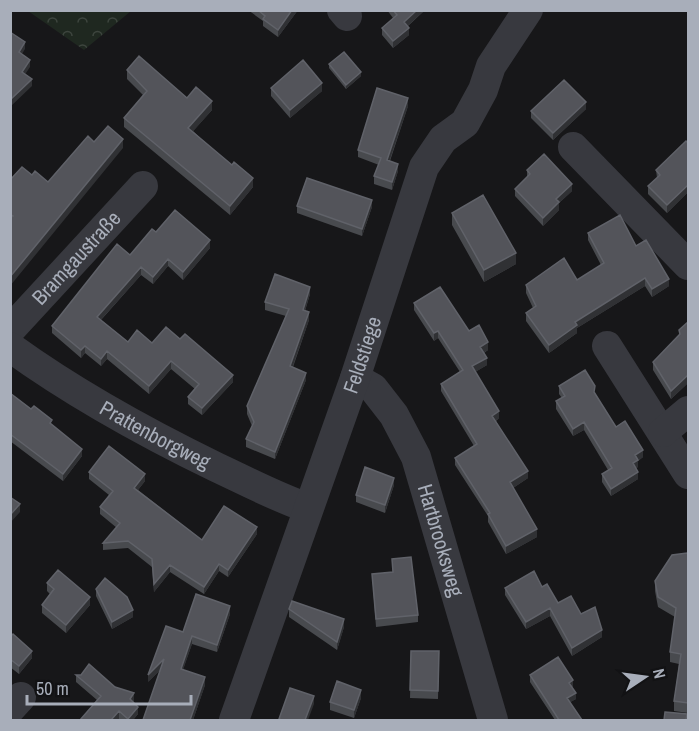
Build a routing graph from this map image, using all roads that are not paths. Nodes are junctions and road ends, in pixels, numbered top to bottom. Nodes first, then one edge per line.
1 (528, 10) edge
2 (573, 147) dead end
3 (143, 186) dead end
4 (688, 265) edge
5 (10, 330) edge
6 (606, 346) dead end
7 (10, 347) edge
8 (355, 378) junction
9 (688, 411) edge
10 (663, 432) junction
11 (688, 474) edge
12 (308, 508) junction
13 (234, 720) edge
14 (493, 720) edge

1 - 8 street, Feldstiege
2 - 4 street
3 - 5 street, Bramgaustraße
6 - 10 street
7 - 12 street, Prattenborgweg
8 - 12 street, Feldstiege
8 - 14 street, Hartbrooksweg
9 - 10 street
10 - 11 street
12 - 13 street, Feldstiege

